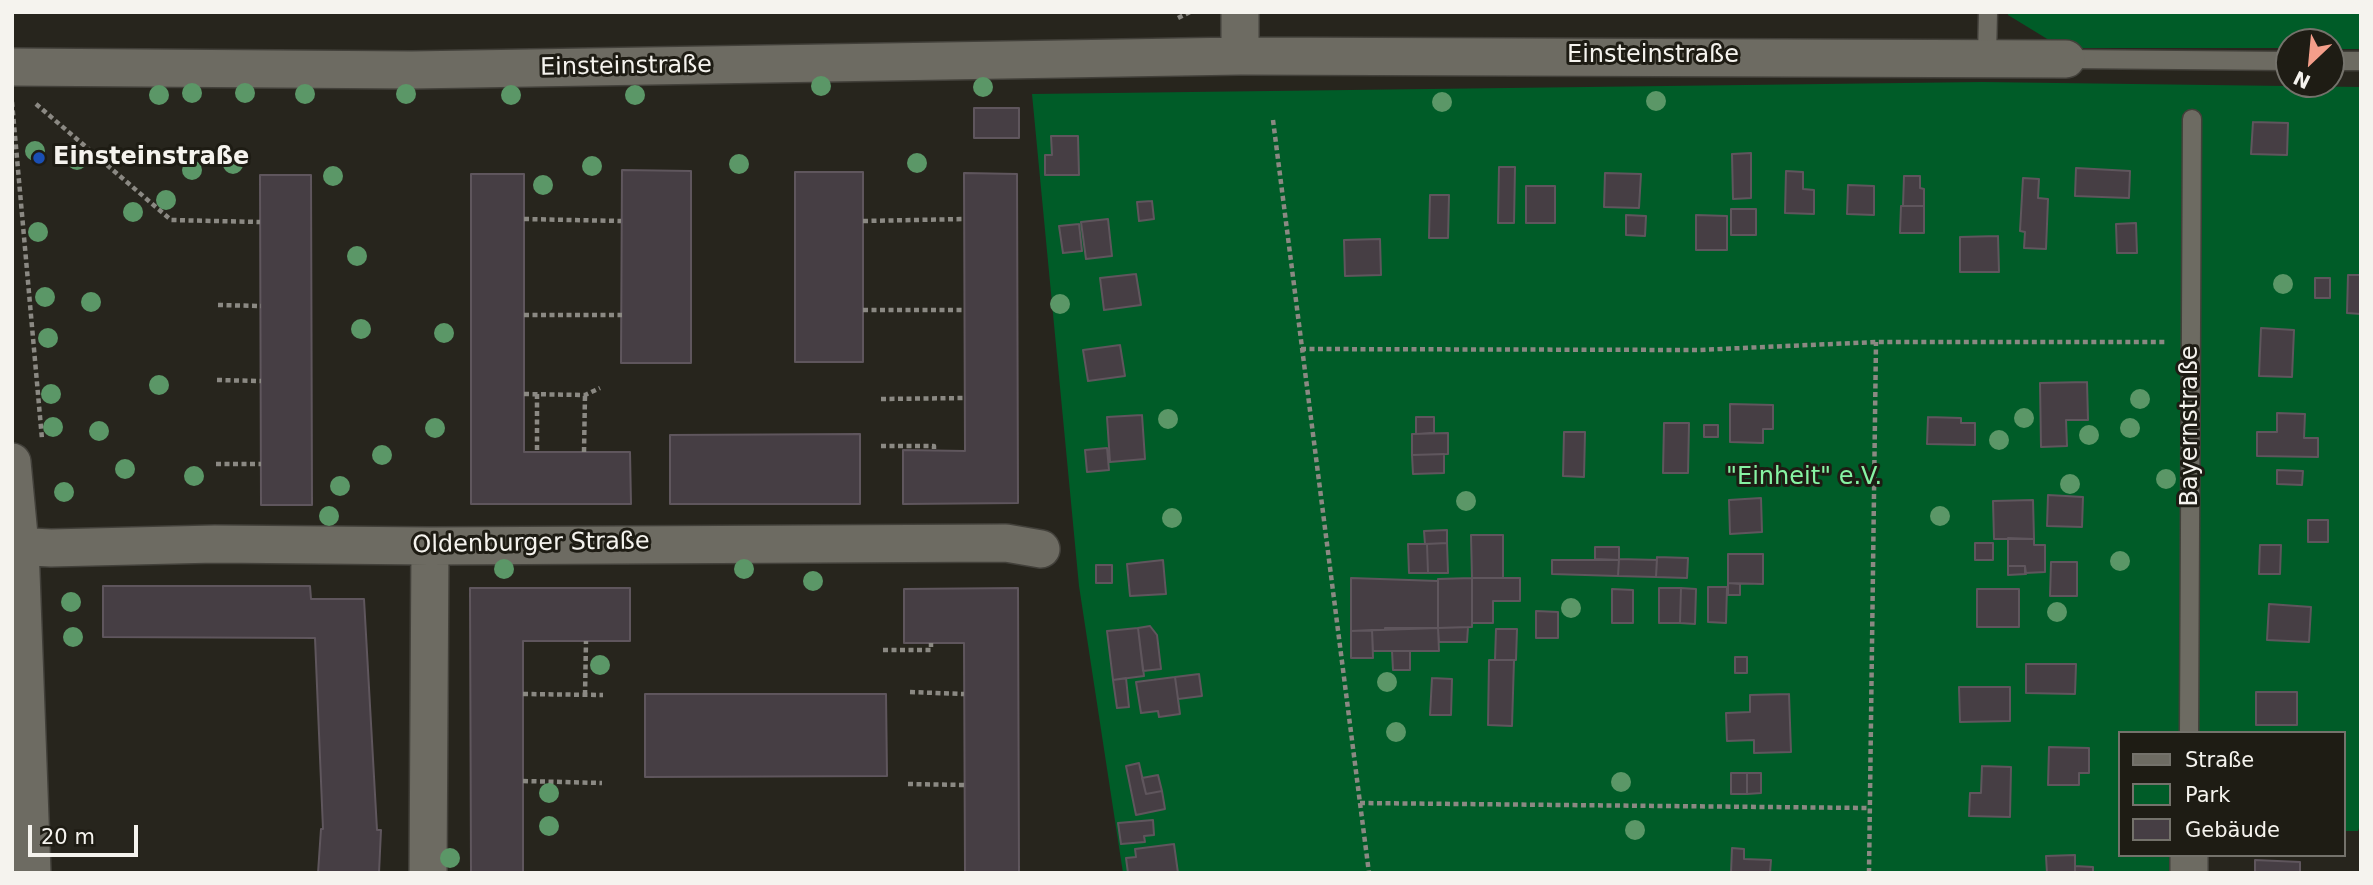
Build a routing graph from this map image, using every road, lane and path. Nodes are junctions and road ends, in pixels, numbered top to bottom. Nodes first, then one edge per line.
1 (1240, 12) edge
2 (1988, 12) edge
3 (1240, 56) junction
4 (1987, 57) junction
5 (2066, 59) joint
6 (2275, 61) edge
7 (12, 67) edge
8 (12, 102) edge
9 (35, 103) dead end
10 (2192, 119) dead end
11 (1273, 120) dead end
12 (524, 219) dead end
13 (964, 219) dead end
14 (621, 220) dead end
15 (863, 221) dead end
16 (260, 222) dead end
17 (218, 305) dead end
18 (261, 306) dead end
19 (863, 310) dead end
20 (965, 310) dead end
21 (524, 315) dead end
22 (622, 315) dead end
23 (1876, 342) junction
24 (2191, 342) junction
25 (1301, 349) junction
26 (217, 380) dead end
27 (261, 380) dead end
28 (600, 388) dead end
29 (524, 394) dead end
30 (537, 394) junction
31 (585, 395) junction
32 (965, 398) dead end
33 (881, 399) dead end
34 (881, 446) dead end
35 (934, 450) dead end
36 (537, 452) dead end
37 (584, 452) dead end
38 (28, 457) edge
39 (216, 464) dead end
40 (261, 464) dead end
41 (16, 546) edge
42 (430, 546) junction
43 (1041, 549) dead end
44 (586, 641) dead end
45 (931, 643) dead end
46 (883, 650) dead end
47 (910, 692) dead end
48 (523, 694) dead end
49 (964, 694) dead end
50 (585, 695) junction
51 (603, 695) dead end
52 (2189, 731) edge
53 (523, 781) dead end
54 (602, 783) dead end
55 (908, 784) dead end
56 (965, 785) dead end
57 (1360, 803) junction
58 (1869, 808) junction
59 (32, 873) edge
60 (428, 873) edge
61 (1369, 873) edge
62 (1868, 873) edge

1 - 3 street
2 - 4 lane
3 - 4 street, Einsteinstraße
3 - 7 street, Einsteinstraße
4 - 5 street, Einsteinstraße
5 - 6 lane
8 - 38 path
9 - 16 path
10 - 24 lane, Bayernstraße
11 - 25 path
12 - 14 path
13 - 15 path
17 - 18 path
19 - 20 path
21 - 22 path
23 - 24 path
23 - 25 path
23 - 58 path
24 - 52 lane, Bayernstraße
25 - 57 path
26 - 27 path
28 - 31 path
29 - 30 path
30 - 31 path
30 - 36 path
31 - 37 path
32 - 33 path
34 - 35 path
38 - 41 street
39 - 40 path
41 - 42 street, Oldenburger Straße
41 - 59 street
42 - 43 street, Oldenburger Straße
42 - 60 street
44 - 50 path
45 - 46 path
47 - 49 path
48 - 50 path
50 - 51 path
53 - 54 path
55 - 56 path
57 - 58 path
57 - 61 path
58 - 62 path

